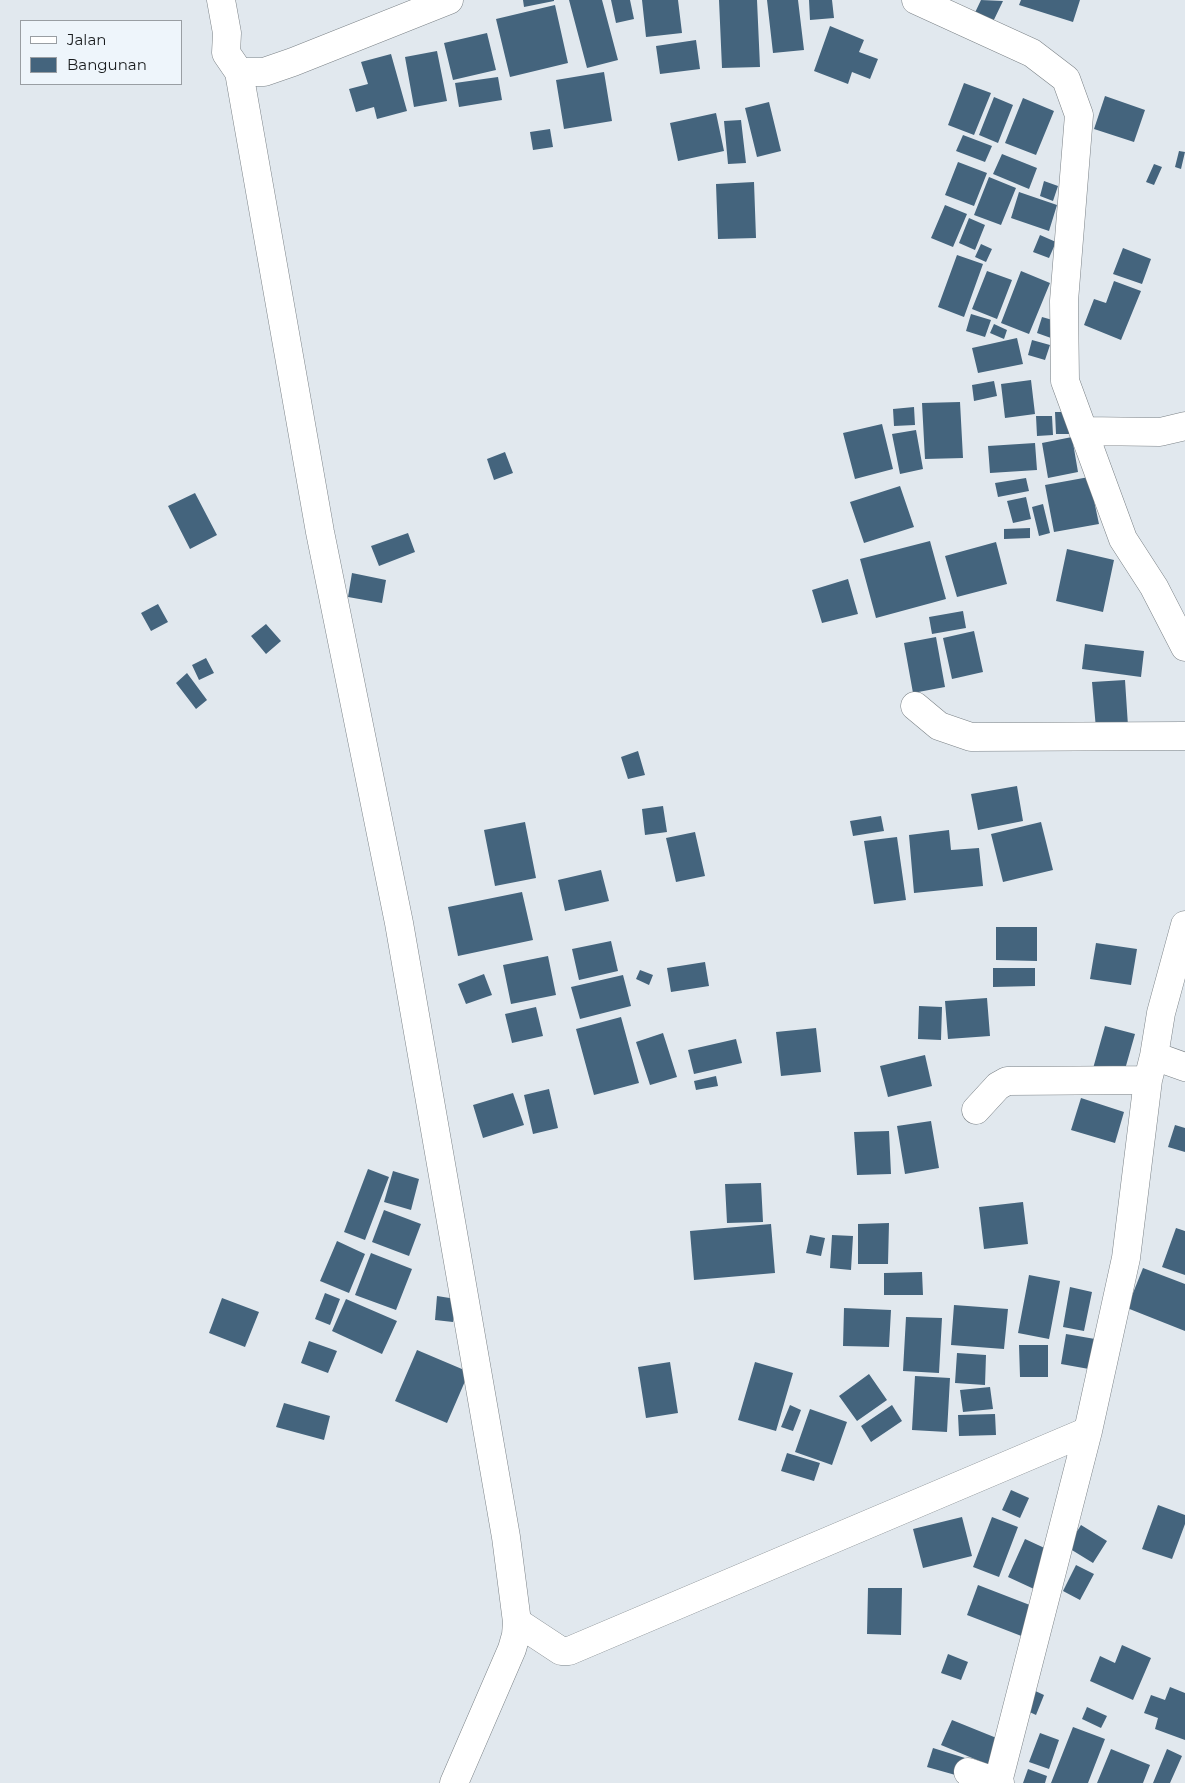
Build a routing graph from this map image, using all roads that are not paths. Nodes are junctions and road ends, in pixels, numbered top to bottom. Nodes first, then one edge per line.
1 (221, 0) edge
2 (449, 0) edge
3 (916, 0) edge
4 (239, 72) junction
5 (1185, 426) edge
6 (1083, 431) junction
7 (1185, 647) edge
8 (915, 706) dead end
9 (1185, 736) edge
10 (1185, 925) edge
11 (1185, 1067) edge
12 (1151, 1068) junction
13 (976, 1110) dead end
14 (1088, 1431) junction
15 (522, 1626) junction
16 (968, 1772) dead end
17 (454, 1783) edge
18 (999, 1783) edge

1 - 4 street
2 - 4 street
3 - 6 street
4 - 15 street
5 - 6 street
6 - 7 street
8 - 9 street
10 - 12 street
11 - 12 street
12 - 13 street
12 - 14 street
14 - 15 street
14 - 18 street
15 - 17 street
16 - 18 street

